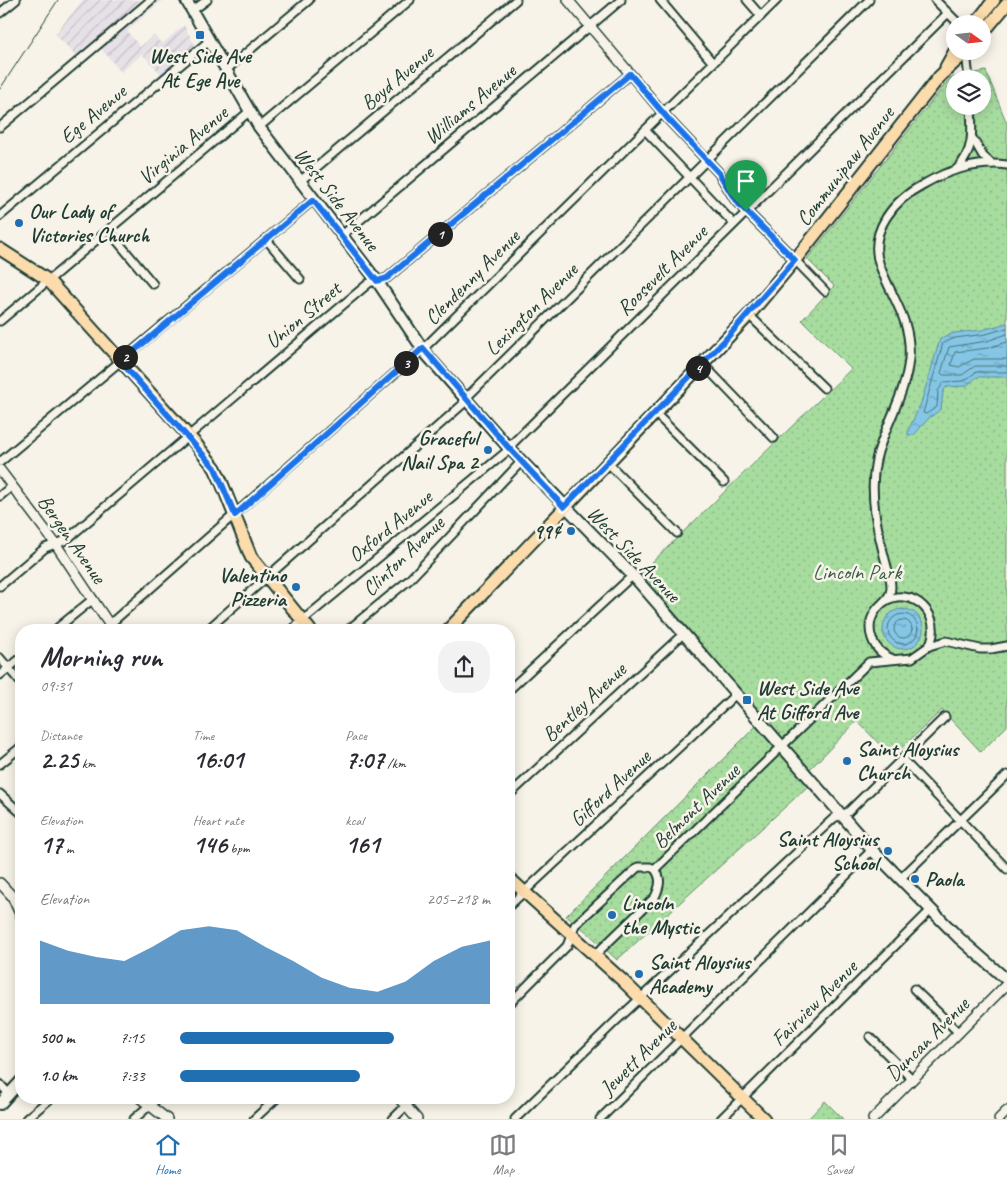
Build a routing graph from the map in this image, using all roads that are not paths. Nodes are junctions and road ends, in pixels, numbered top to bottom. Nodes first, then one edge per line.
1 (16, 0) edge
2 (151, 0) edge
3 (186, 0) edge
4 (207, 0) edge
5 (309, 0) edge
6 (410, 0) edge
7 (516, 0) edge
8 (568, 0) edge
9 (622, 0) edge
10 (660, 0) edge
11 (747, 0) edge
12 (869, 0) edge
13 (935, 0) edge
14 (994, 0) edge
15 (772, 2) edge
16 (1007, 4) edge
17 (192, 11) junction
18 (0, 13) edge
19 (948, 13) joint
20 (982, 15) edge
21 (761, 16) junction
22 (991, 23) edge
23 (590, 26) junction
24 (209, 41) junction
25 (955, 60) edge
26 (713, 63) junction
27 (226, 70) junction
28 (630, 74) junction
29 (250, 111) junction
30 (663, 113) junction
31 (972, 115) edge
32 (0, 127) edge
33 (259, 127) junction
34 (645, 130) junction
35 (973, 139) junction
36 (706, 159) junction
37 (992, 164) junction
38 (1007, 165) edge
39 (958, 169) junction
40 (689, 177) junction
41 (299, 182) junction
42 (313, 200) junction
43 (746, 211) junction
44 (0, 216) edge
45 (733, 223) junction
46 (109, 230) junction
47 (341, 236) junction
48 (266, 239) junction
49 (0, 249) edge
50 (795, 260) junction
51 (300, 279) dead end
52 (48, 280) junction
53 (377, 281) junction
54 (153, 284) dead end
55 (825, 291) dead end
56 (748, 314) junction
57 (0, 321) edge
58 (423, 348) junction
59 (121, 362) junction
60 (702, 363) junction
61 (824, 388) dead end
62 (466, 398) junction
63 (655, 413) junction
64 (188, 435) junction
65 (774, 438) dead end
66 (508, 447) junction
67 (0, 462) edge
68 (521, 462) junction
69 (608, 462) junction
70 (0, 470) edge
71 (724, 482) dead end
72 (12, 486) junction
73 (0, 496) edge
74 (564, 507) junction
75 (235, 515) junction
76 (678, 533) dead end
77 (55, 543) junction
78 (632, 576) junction
79 (266, 578) junction
80 (0, 586) edge
81 (93, 599) junction
82 (882, 604) junction
83 (303, 620) junction
84 (62, 624) edge
85 (110, 624) edge
86 (115, 624) edge
87 (214, 624) edge
88 (298, 624) edge
89 (306, 624) edge
90 (355, 624) edge
91 (454, 624) edge
92 (683, 634) junction
93 (872, 640) junction
94 (929, 646) junction
95 (1007, 646) edge
96 (0, 658) edge
97 (893, 659) junction
98 (869, 662) junction
99 (15, 663) edge
100 (9, 668) junction
101 (0, 675) edge
102 (15, 676) edge
103 (515, 684) edge
104 (735, 695) junction
105 (945, 717) dead end
106 (781, 748) junction
107 (15, 751) edge
108 (902, 759) junction
109 (0, 764) edge
110 (1007, 776) edge
111 (515, 789) edge
112 (0, 794) edge
113 (15, 808) edge
114 (840, 815) junction
115 (962, 821) junction
116 (872, 850) junction
117 (656, 869) junction
118 (1007, 869) edge
119 (900, 879) junction
120 (0, 883) edge
121 (515, 884) edge
122 (523, 892) junction
123 (515, 900) edge
124 (15, 903) edge
125 (931, 910) junction
126 (571, 936) junction
127 (595, 955) junction
128 (1007, 980) edge
129 (1007, 984) edge
130 (914, 989) dead end
131 (515, 998) edge
132 (640, 998) junction
133 (959, 1033) junction
134 (870, 1037) dead end
135 (682, 1038) junction
136 (912, 1079) junction
137 (0, 1084) edge
138 (15, 1088) edge
139 (9, 1094) junction
140 (743, 1097) junction
141 (0, 1104) edge
142 (44, 1104) edge
143 (270, 1104) edge
144 (150, 1105) joint
145 (406, 1106) joint
146 (1007, 1111) edge
147 (26, 1119) edge
148 (134, 1119) edge
149 (167, 1119) edge
150 (254, 1119) edge
151 (393, 1119) edge
152 (417, 1119) edge
153 (515, 1119) edge
154 (600, 1119) edge
155 (721, 1119) edge
156 (764, 1119) edge
157 (872, 1119) edge
158 (999, 1119) edge

1 - 18 street
2 - 32 street
3 - 17 main road, West Side Avenue
4 - 17 street
5 - 27 street
6 - 33 street, Virginia Avenue
7 - 41 street, Boyd Avenue
8 - 23 street
9 - 23 street, Williams Avenue
10 - 26 street
11 - 21 street
12 - 36 street, Lexington Avenue
13 - 19 street
14 - 20 main road
15 - 21 street, Clendenny Avenue
16 - 22 main road
17 - 24 main road, West Side Avenue
19 - 43 street, Roosevelt Avenue
21 - 26 street, Clendenny Avenue
23 - 28 street
23 - 47 street, Williams Avenue
24 - 27 main road, West Side Avenue
24 - 44 street, Ege Avenue
25 - 50 main road, Communipaw Avenue
26 - 30 street, Clendenny Avenue
27 - 29 main road, West Side Avenue
28 - 30 street
28 - 53 street, Union Street
29 - 33 main road, West Side Avenue
29 - 46 street, Virginia Avenue
30 - 34 street, Clendenny Avenue
30 - 36 street
31 - 35 street
33 - 41 main road, West Side Avenue
34 - 40 street
34 - 58 street, Clendenny Avenue
35 - 37 street
35 - 39 street
36 - 40 street, Lexington Avenue
36 - 43 street
37 - 38 street
37 - 39 street
39 - 82 street
40 - 45 street
40 - 62 street, Lexington Avenue
41 - 42 main road, West Side Avenue
42 - 47 main road, West Side Avenue
42 - 48 street
43 - 45 street, Roosevelt Avenue
43 - 50 street
45 - 66 street, Roosevelt Avenue
46 - 52 street, Virginia Avenue
46 - 54 street
47 - 53 main road, West Side Avenue
48 - 51 street
48 - 59 street
49 - 52 main road
50 - 55 street
50 - 56 main road, Communipaw Avenue
52 - 57 street, Virginia Avenue
52 - 59 main road
53 - 58 main road, West Side Avenue
53 - 64 street, Union Street
56 - 60 main road, Communipaw Avenue
56 - 61 street
58 - 62 main road, West Side Avenue
58 - 75 street, Clendenny Avenue
59 - 64 main road
59 - 67 street
60 - 63 main road, Communipaw Avenue
60 - 65 street
62 - 66 main road, West Side Avenue
62 - 79 street, Lexington Avenue
63 - 69 main road, Communipaw Avenue
63 - 71 street
64 - 75 main road
64 - 77 street, Union Street
66 - 68 main road, West Side Avenue
66 - 83 street, Oxford Avenue
68 - 74 main road, West Side Avenue
68 - 90 street, Clinton Avenue
69 - 74 main road, Communipaw Avenue
69 - 76 street
70 - 72 street, Bergen Avenue
72 - 73 street
72 - 77 street, Bergen Avenue
74 - 78 main road, West Side Avenue
74 - 91 main road, Communipaw Avenue
75 - 79 main road
75 - 86 street, Clendenny Avenue
77 - 80 street, Union Street
77 - 81 street, Bergen Avenue
78 - 92 main road, West Side Avenue
78 - 103 street
79 - 83 main road
79 - 87 street, Lexington Avenue
81 - 84 street
81 - 85 street, Bergen Avenue
82 - 93 street
82 - 94 street
83 - 88 street, Oxford Avenue
83 - 89 main road
92 - 104 main road, West Side Avenue
92 - 111 street, Bentley Avenue
93 - 97 street
93 - 98 street
94 - 95 street
94 - 97 street
96 - 100 street
97 - 98 street
98 - 106 street
99 - 100 street
100 - 101 street
100 - 102 street
104 - 106 main road, West Side Avenue
104 - 122 street, Gifford Avenue
105 - 108 street
106 - 114 main road, West Side Avenue
106 - 117 street, Belmont Avenue
107 - 109 street
108 - 114 street
108 - 115 street
110 - 115 street
112 - 113 street
114 - 116 main road, West Side Avenue
114 - 132 street
115 - 118 street
115 - 119 street
116 - 119 main road, West Side Avenue
116 - 135 street, Jewett Avenue
117 - 126 street, Belmont Avenue
117 - 127 street
119 - 125 main road, West Side Avenue
120 - 124 street
121 - 122 main road
122 - 123 street, Gifford Avenue
122 - 126 main road
125 - 128 main road, West Side Avenue
125 - 140 street, Fairview Avenue
126 - 127 main road
126 - 131 street, Belmont Avenue
127 - 132 main road
129 - 133 street, Duncan Avenue
130 - 133 street
132 - 135 main road
132 - 153 street
133 - 136 street, Duncan Avenue
134 - 136 street
135 - 140 main road
135 - 154 street, Jewett Avenue
136 - 157 street, Duncan Avenue
137 - 139 street
138 - 139 main road
139 - 141 main road
140 - 155 street, Fairview Avenue
140 - 156 main road
142 - 147 street
143 - 150 street
144 - 148 street
144 - 149 street
145 - 151 street
145 - 152 street
146 - 158 street

